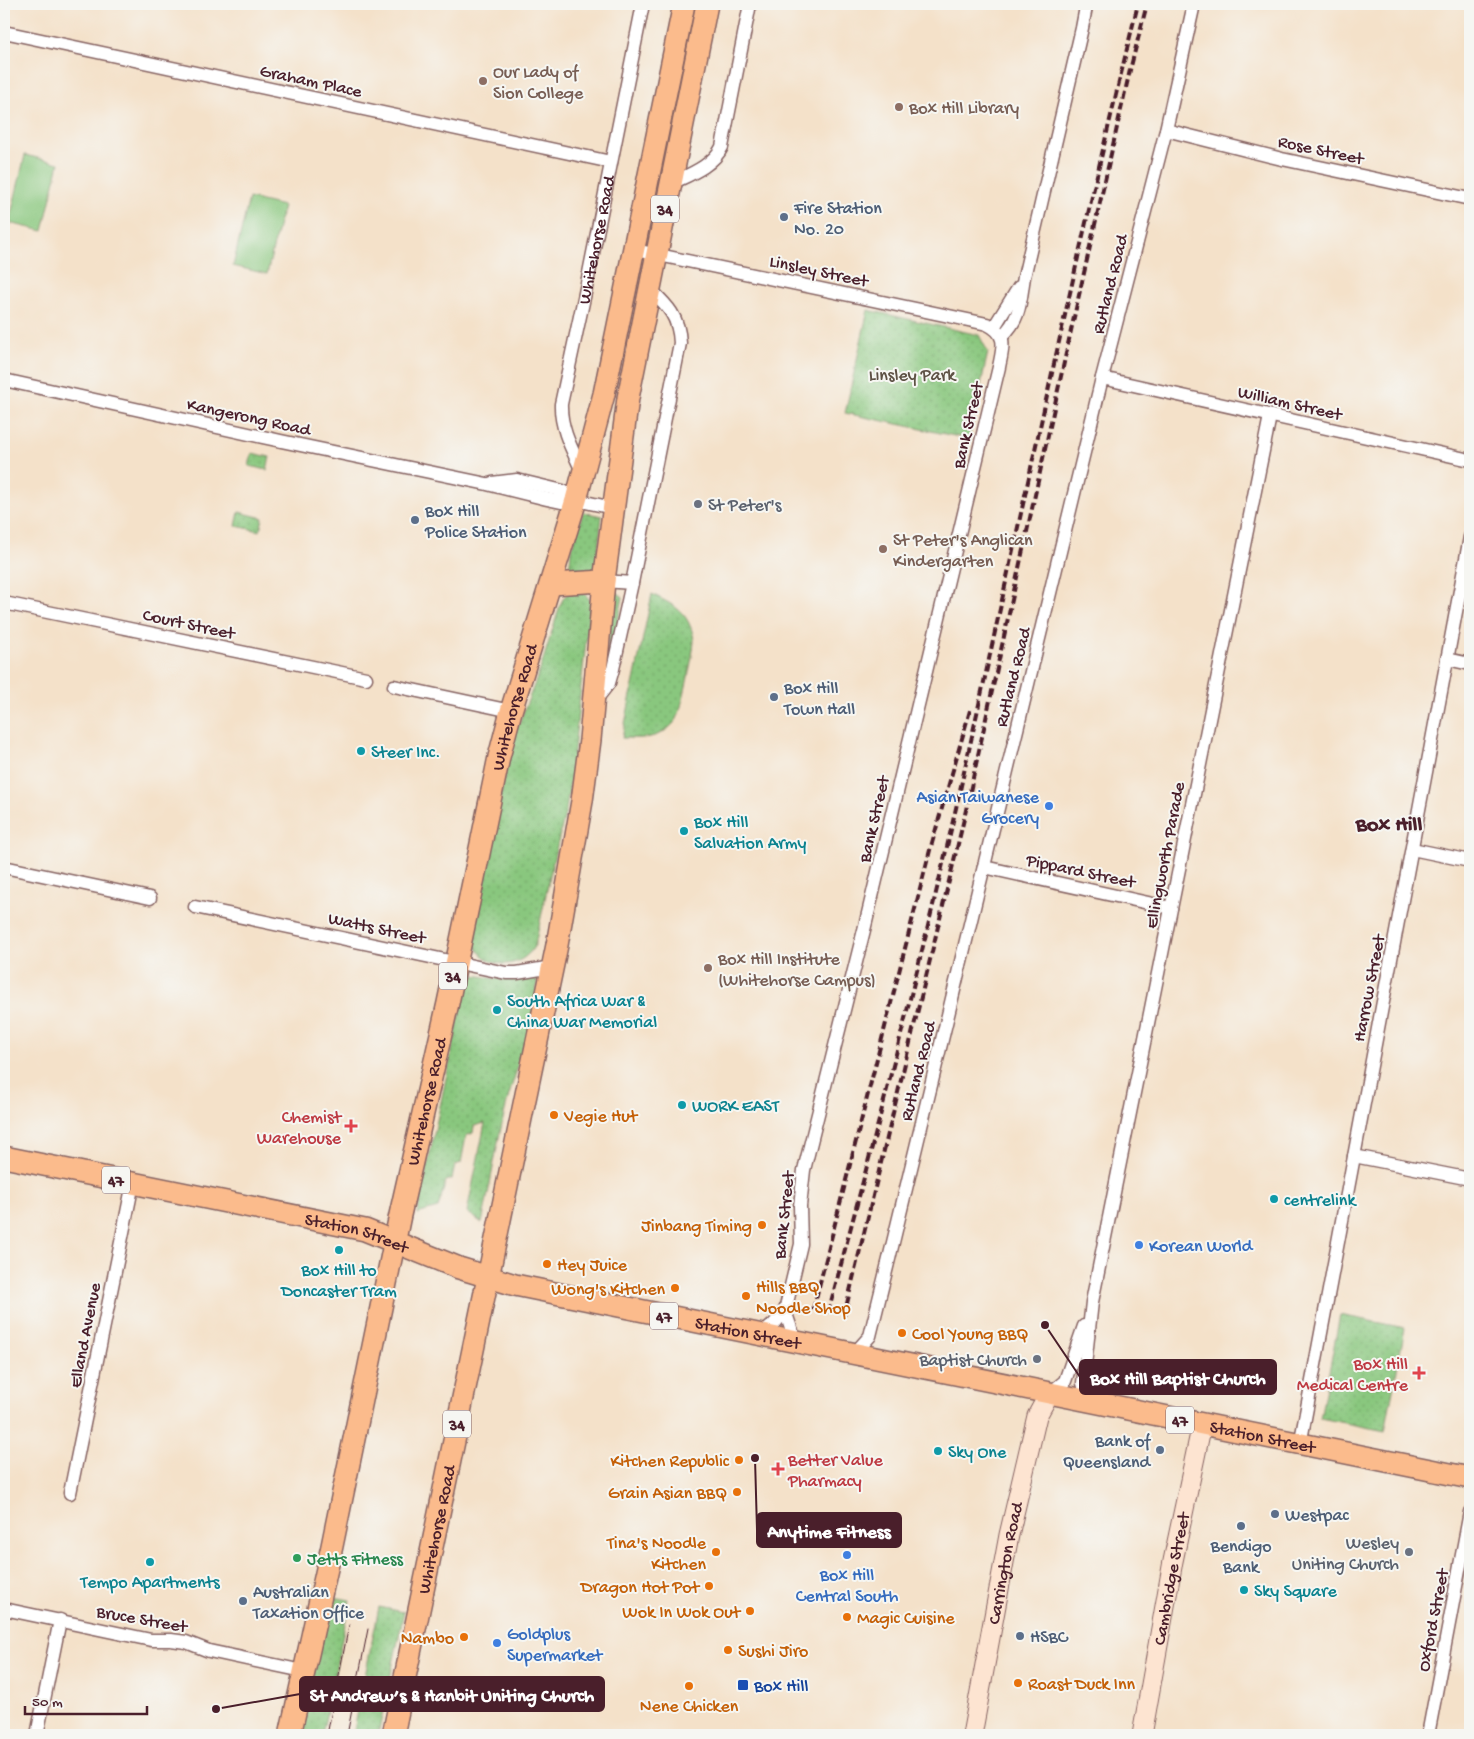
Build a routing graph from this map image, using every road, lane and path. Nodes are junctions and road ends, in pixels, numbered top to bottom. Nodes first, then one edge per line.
1 (643, 4) edge
2 (684, 4) edge
3 (707, 4) edge
4 (750, 4) edge
5 (1194, 4) edge
6 (1086, 5) edge
7 (4, 32) edge
8 (1166, 130) junction
9 (611, 162) junction
10 (670, 184) junction
11 (1470, 199) edge
12 (634, 250) junction
13 (657, 254) junction
14 (650, 289) junction
15 (998, 331) junction
16 (1102, 378) junction
17 (4, 380) edge
18 (1270, 416) junction
19 (1470, 460) edge
20 (583, 473) junction
21 (576, 500) junction
22 (613, 508) junction
23 (1470, 537) edge
24 (604, 581) junction
25 (632, 583) junction
26 (551, 584) junction
27 (4, 602) edge
28 (1447, 659) junction
29 (1470, 664) edge
30 (366, 678) dead end
31 (394, 686) dead end
32 (593, 704) junction
33 (512, 711) junction
34 (1412, 849) junction
35 (1470, 861) edge
36 (4, 867) edge
37 (984, 867) junction
38 (150, 898) dead end
39 (194, 907) dead end
40 (1171, 908) junction
41 (456, 962) junction
42 (552, 967) junction
43 (1354, 1156) junction
44 (4, 1157) edge
45 (1470, 1179) edge
46 (133, 1184) junction
47 (394, 1241) junction
48 (488, 1278) junction
49 (1092, 1302) junction
50 (785, 1311) junction
51 (760, 1336) junction
52 (796, 1343) junction
53 (854, 1354) junction
54 (1049, 1394) junction
55 (1088, 1401) junction
56 (1202, 1424) junction
57 (1300, 1445) junction
58 (1470, 1478) edge
59 (70, 1493) dead end
60 (1470, 1512) edge
61 (4, 1609) edge
62 (60, 1620) junction
63 (303, 1671) junction
64 (37, 1735) edge
65 (290, 1735) edge
66 (393, 1735) edge
67 (972, 1735) edge
68 (1142, 1735) edge
69 (1428, 1735) edge

1 - 9 street, Whitehorse Road
2 - 12 main road, Whitehorse Road / 34
3 - 10 main road, Whitehorse Road / 34
4 - 10 street
5 - 8 street, Rutland Road
6 - 15 street
7 - 9 street, Graham Place
8 - 11 street, Rose Street
8 - 16 street, Rutland Road
9 - 20 street, Whitehorse Road
10 - 13 main road, Whitehorse Road / 34
12 - 13 street, Linsley Street
12 - 20 main road, Whitehorse Road / 34
13 - 14 main road, Whitehorse Road / 34
13 - 15 street, Linsley Street
14 - 22 main road, Whitehorse Road / 34
14 - 25 street
15 - 50 street, Bank Street
16 - 18 street, William Street
16 - 37 street, Rutland Road
17 - 21 street, Kangerong Road
18 - 19 street, William Street
18 - 40 street, Ellingworth Parade
20 - 21 main road, Whitehorse Road / 34
21 - 22 street, Kangerong Road
21 - 26 main road, Whitehorse Road / 34
22 - 24 main road, Whitehorse Road / 34
23 - 28 street, Harrow Street
24 - 25 street
24 - 26 main road
24 - 32 main road, Whitehorse Road / 34
25 - 32 street
26 - 33 main road, Whitehorse Road / 34
27 - 30 street, Court Street
28 - 29 street
28 - 34 street, Harrow Street
31 - 33 street
32 - 42 main road, Whitehorse Road / 34
33 - 41 main road, Whitehorse Road / 34
34 - 35 street
34 - 43 street, Harrow Street
36 - 38 street
37 - 40 street, Pippard Street
37 - 53 street, Rutland Road
39 - 41 street, Watts Street
40 - 49 street, Ellingworth Parade
41 - 42 street, Watts Street
41 - 47 main road, Whitehorse Road / 34
42 - 48 main road, Whitehorse Road / 34
43 - 45 street
43 - 57 street, Harrow Street
44 - 46 main road, Station Street / 47
46 - 47 main road, Station Street / 47
46 - 59 street, Elland Avenue
47 - 48 main road, Station Street / 47
47 - 63 main road, Whitehorse Road / 34
48 - 51 main road, Station Street / 47
48 - 66 main road, Whitehorse Road / 34
49 - 54 street, Ellingworth Parade
49 - 55 street, Ellingworth Parade
50 - 51 street
50 - 52 street
51 - 52 main road, Station Street / 47
52 - 53 main road, Station Street / 47
53 - 54 main road, Station Street / 47
54 - 55 main road, Station Street / 47
54 - 67 street, Carrington Road
55 - 56 main road, Station Street / 47
56 - 57 main road, Station Street / 47
56 - 68 street, Cambridge Street
57 - 58 main road, Station Street / 47
60 - 69 street, Oxford Street
61 - 62 street, Bruce Street
62 - 63 street, Bruce Street
62 - 64 street
63 - 65 main road, Whitehorse Road / 34

